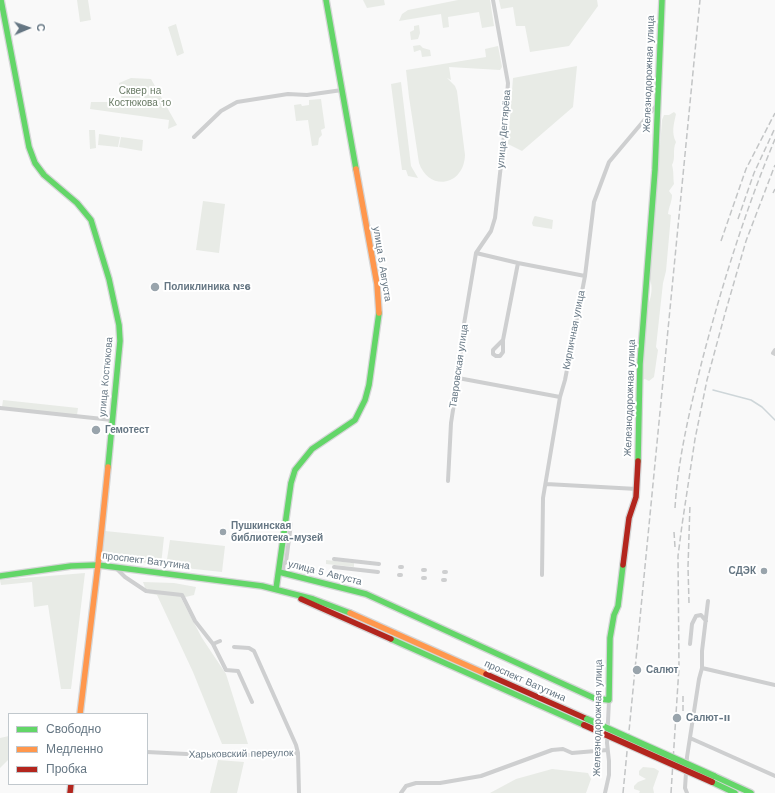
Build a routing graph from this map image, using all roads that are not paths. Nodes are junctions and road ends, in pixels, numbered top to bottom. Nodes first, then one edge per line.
1 (1, 0) edge
2 (326, 0) edge
3 (493, 0) edge
4 (662, 0) edge
5 (342, 90) junction
6 (657, 105) junction
7 (194, 136) dead end
8 (476, 253) junction
9 (518, 263) junction
10 (585, 276) junction
11 (503, 340) dead end
12 (775, 350) edge
13 (775, 354) edge
14 (458, 378) junction
15 (560, 397) junction
16 (0, 408) edge
17 (112, 420) junction
18 (448, 481) dead end
19 (546, 484) junction
20 (637, 489) junction
21 (290, 524) dead end
22 (334, 559) dead end
23 (379, 564) dead end
24 (98, 565) junction
25 (284, 566) junction
26 (334, 567) dead end
27 (116, 568) junction
28 (378, 572) dead end
29 (542, 575) dead end
30 (0, 576) edge
31 (276, 590) junction
32 (708, 600) dead end
33 (706, 621) junction
34 (220, 641) dead end
35 (213, 644) junction
36 (690, 644) dead end
37 (234, 647) dead end
38 (702, 668) junction
39 (775, 685) edge
40 (609, 700) junction
41 (252, 702) dead end
42 (80, 713) edge
43 (690, 738) junction
44 (607, 750) junction
45 (148, 752) edge
46 (298, 754) junction
47 (775, 776) edge
48 (713, 779) junction
49 (298, 793) edge
50 (400, 793) edge
51 (605, 793) edge
52 (686, 793) edge
53 (735, 793) edge
54 (751, 793) edge

1 - 17 street, улица Костюкова
2 - 5 street, улица 5 Августа
3 - 8 street, улица Дегтярёва
4 - 6 street, Железнодорожная улица
5 - 7 street
5 - 25 street, улица 5 Августа
6 - 10 street, Кирпичная улица
6 - 20 street, Железнодорожная улица
8 - 9 street
8 - 14 street, Тавровская улица
9 - 10 street
9 - 11 street
10 - 15 street, Кирпичная улица
12 - 13 street
14 - 15 street
14 - 18 street, Тавровская улица
15 - 19 street, Кирпичная улица
16 - 17 street
17 - 24 street, улица Костюкова
19 - 20 street
19 - 29 street, Кирпичная улица
20 - 40 street, Железнодорожная улица
21 - 25 street
22 - 23 street
24 - 27 street, проспект Ватутина
24 - 30 street, проспект Ватутина
24 - 42 street, улица Костюкова
25 - 31 street, улица 5 Августа
25 - 40 street, улица 5 Августа
26 - 28 street
27 - 31 street, проспект Ватутина
27 - 35 street
31 - 48 street, проспект Ватутина, bridge
32 - 33 street
33 - 36 street
33 - 38 street
34 - 35 street
35 - 41 street
37 - 46 street, Харьковский переулок
38 - 39 street
38 - 43 street
40 - 44 street, Железнодорожная улица
43 - 47 street
43 - 52 street
44 - 50 street
44 - 51 street, Железнодорожная улица
45 - 46 street, Харьковский переулок
46 - 49 street
48 - 53 street, проспект Ватутина
48 - 54 street, проспект Ватутина

